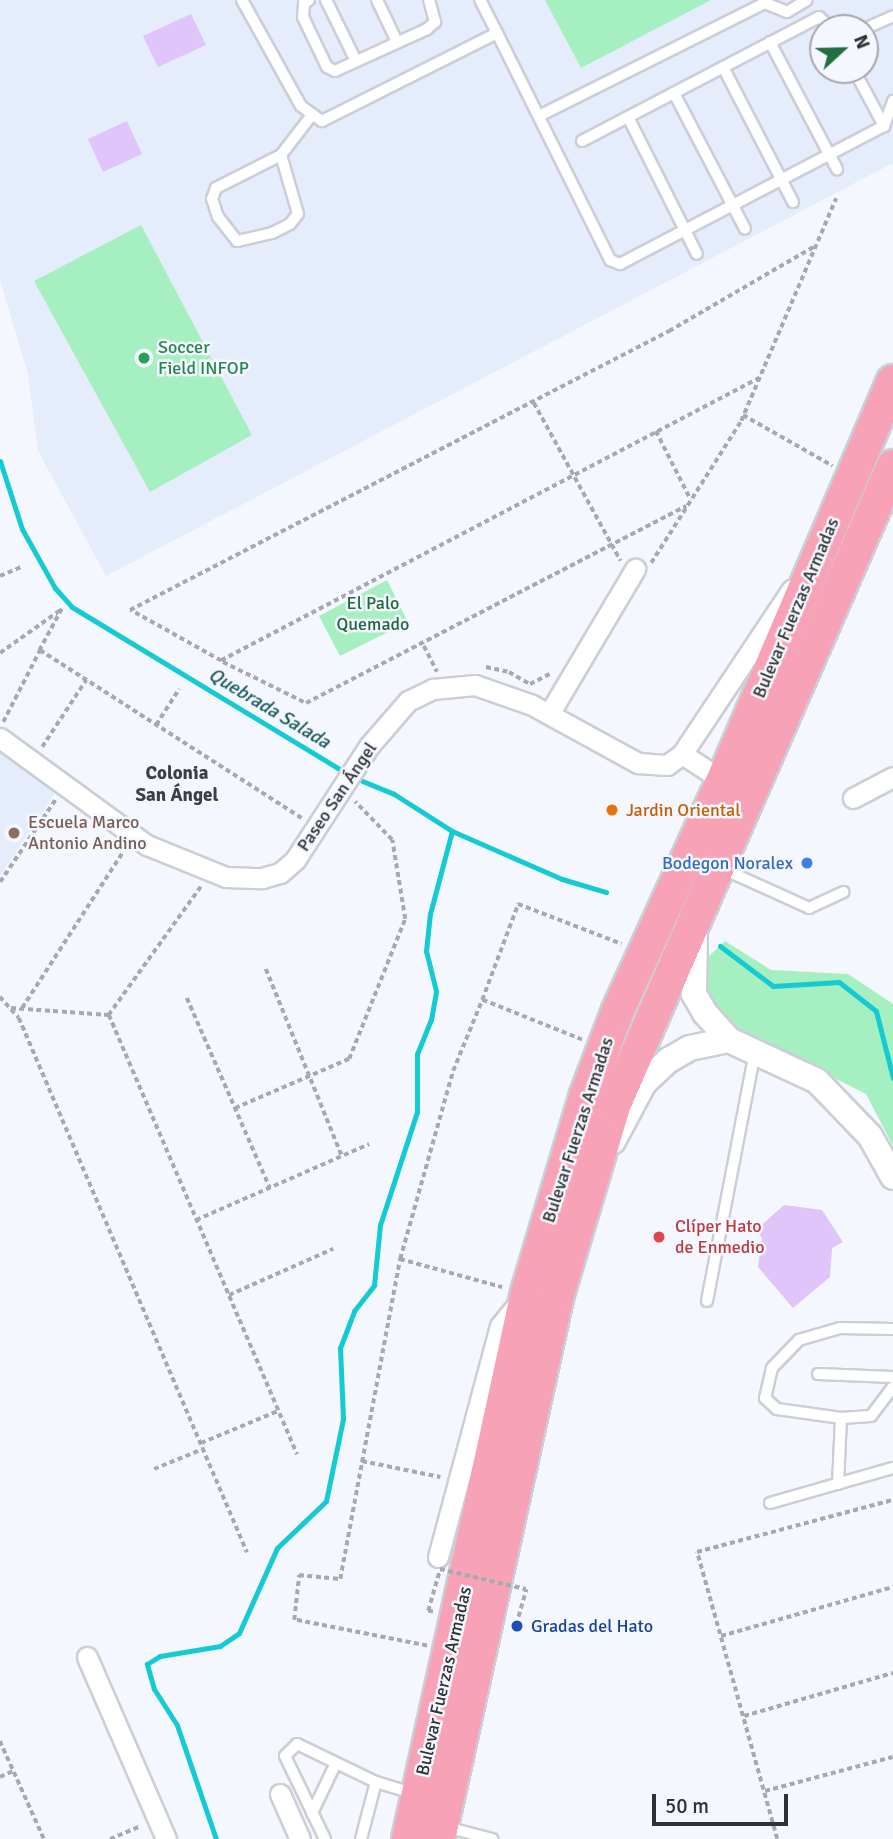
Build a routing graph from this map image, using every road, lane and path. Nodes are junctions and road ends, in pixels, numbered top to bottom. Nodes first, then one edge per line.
1 (242, 0) edge
2 (309, 0) edge
3 (326, 0) edge
4 (377, 0) edge
5 (429, 0) edge
6 (480, 0) edge
7 (807, 0) edge
8 (764, 1) edge
9 (809, 22) edge
10 (496, 33) junction
11 (397, 42) junction
12 (770, 42) junction
13 (356, 61) junction
14 (723, 67) junction
15 (862, 84) edge
16 (674, 93) junction
17 (893, 101) edge
18 (311, 116) junction
19 (538, 116) junction
20 (628, 117) junction
21 (884, 126) junction
22 (582, 141) dead end
23 (281, 155) junction
24 (830, 156) junction
25 (836, 169) dead end
26 (782, 182) junction
27 (836, 198) dead end
28 (793, 202) dead end
29 (734, 206) junction
30 (745, 229) dead end
31 (685, 231) junction
32 (815, 246) junction
33 (697, 254) dead end
34 (760, 378) junction
35 (893, 381) edge
36 (534, 403) junction
37 (743, 415) junction
38 (656, 430) junction
39 (893, 466) edge
40 (573, 474) junction
41 (853, 477) junction
42 (691, 500) junction
43 (825, 542) junction
44 (614, 547) junction
45 (21, 567) dead end
46 (631, 570) joint
47 (0, 576) edge
48 (424, 646) junction
49 (40, 650) junction
50 (0, 653) edge
51 (221, 662) junction
52 (480, 666) dead end
53 (561, 669) dead end
54 (86, 680) junction
55 (444, 687) junction
56 (179, 690) dead end
57 (549, 714) junction
58 (156, 725) junction
59 (0, 727) edge
60 (0, 738) edge
61 (682, 754) junction
62 (33, 760) junction
63 (893, 777) edge
64 (722, 780) junction
65 (65, 785) junction
66 (340, 793) junction
67 (853, 798) dead end
68 (320, 825) junction
69 (134, 836) junction
70 (717, 866) junction
71 (211, 873) junction
72 (0, 882) edge
73 (843, 892) dead end
74 (696, 915) junction
75 (644, 953) junction
76 (266, 969) dead end
77 (0, 997) edge
78 (187, 998) dead end
79 (482, 1000) junction
80 (11, 1008) junction
81 (22, 1008) junction
82 (109, 1015) junction
83 (729, 1040) junction
84 (603, 1049) junction
85 (755, 1052) junction
86 (310, 1076) junction
87 (235, 1108) junction
88 (369, 1144) dead end
89 (342, 1156) junction
90 (893, 1177) edge
91 (590, 1184) junction
92 (270, 1188) junction
93 (196, 1220) junction
94 (333, 1250) dead end
95 (400, 1259) junction
96 (527, 1292) junction
97 (229, 1295) junction
98 (707, 1301) dead end
99 (893, 1329) edge
100 (818, 1374) dead end
101 (893, 1377) edge
102 (893, 1388) edge
103 (278, 1411) junction
104 (841, 1418) junction
105 (201, 1443) junction
106 (203, 1449) junction
107 (297, 1454) dead end
108 (362, 1461) junction
109 (893, 1468) edge
110 (154, 1469) dead end
111 (458, 1480) junction
112 (838, 1483) junction
113 (893, 1500) edge
114 (770, 1503) dead end
115 (247, 1552) dead end
116 (439, 1563) junction
117 (893, 1587) edge
118 (428, 1611) dead end
119 (516, 1625) dead end
120 (721, 1636) junction
121 (451, 1651) junction
122 (87, 1657) dead end
123 (893, 1673) edge
124 (743, 1716) junction
125 (0, 1741) edge
126 (893, 1757) edge
127 (335, 1765) junction
128 (13, 1771) junction
129 (0, 1777) edge
130 (376, 1782) junction
131 (765, 1791) junction
132 (280, 1794) dead end
133 (419, 1794) junction
134 (312, 1813) junction
135 (157, 1819) junction
136 (440, 1833) edge
137 (44, 1839) edge
138 (110, 1839) edge
139 (166, 1839) edge
140 (300, 1839) edge
141 (325, 1839) edge
142 (360, 1839) edge
143 (408, 1839) edge
144 (492, 1839) edge
145 (777, 1839) edge

1 - 18 lane
2 - 13 lane
3 - 13 lane
4 - 11 lane
5 - 11 lane
6 - 10 lane
7 - 8 lane
8 - 19 lane
9 - 12 lane
10 - 18 lane
10 - 19 lane
11 - 13 lane
12 - 14 lane
12 - 24 lane
14 - 16 lane
14 - 26 lane
15 - 21 lane
16 - 20 lane
16 - 29 lane
17 - 21 lane
18 - 23 lane
19 - 31 lane
20 - 22 lane
20 - 31 lane
21 - 24 lane
23 - 23 lane
24 - 25 lane
24 - 26 lane
26 - 28 lane
26 - 29 lane
27 - 32 path
29 - 30 lane
29 - 31 lane
31 - 33 lane
32 - 34 path
32 - 36 path
34 - 37 path
34 - 38 path
35 - 41 highway, Bulevar Fuerzas Armadas
36 - 40 path
36 - 51 path
37 - 41 path
37 - 42 path
38 - 40 path
38 - 42 path
39 - 70 highway, Bulevar Fuerzas Armadas
40 - 44 path
40 - 51 path
41 - 43 highway, Bulevar Fuerzas Armadas
42 - 44 path
43 - 61 street
43 - 64 highway, Bulevar Fuerzas Armadas
44 - 46 path
44 - 48 path
45 - 47 path
46 - 57 street
48 - 51 path
48 - 55 path
49 - 50 path
49 - 54 path
49 - 59 path
52 - 53 path
54 - 58 path
54 - 62 path
55 - 57 street, Paseo San Ángel
55 - 66 street, Paseo San Ángel
56 - 58 path
57 - 61 street, Paseo San Ángel
58 - 68 path
60 - 62 street, Paseo San Ángel
61 - 64 street
62 - 65 street, Paseo San Ángel
63 - 67 street
64 - 75 highway, Bulevar Fuerzas Armadas
65 - 69 street, Paseo San Ángel
65 - 72 path
66 - 68 street, Paseo San Ángel
66 - 86 path
68 - 71 street, Paseo San Ángel
69 - 71 street, Paseo San Ángel
69 - 81 path
70 - 73 lane
70 - 74 highway, Bulevar Fuerzas Armadas
71 - 82 path
74 - 83 street
74 - 91 highway, Bulevar Fuerzas Armadas
75 - 79 path
75 - 84 highway, Bulevar Fuerzas Armadas
76 - 86 path
77 - 80 path
78 - 87 path
79 - 84 path
79 - 95 path
80 - 81 path
80 - 105 path
81 - 82 path
82 - 93 path
83 - 85 street
83 - 91 street
84 - 96 highway, Bulevar Fuerzas Armadas
85 - 90 street
85 - 98 lane
86 - 87 path
86 - 89 path
87 - 92 path
88 - 89 path
89 - 92 path
91 - 136 highway, Bulevar Fuerzas Armadas
92 - 93 path
93 - 97 path
94 - 97 path
95 - 96 path
95 - 108 path
96 - 111 street
96 - 121 highway, Bulevar Fuerzas Armadas
97 - 103 path
99 - 104 lane
100 - 101 lane
102 - 104 lane
103 - 105 path
103 - 107 path
104 - 112 lane
105 - 106 path
106 - 110 path
106 - 115 path
108 - 111 path
108 - 121 path
109 - 112 lane
111 - 116 street
112 - 114 lane
113 - 120 path
116 - 118 path
116 - 119 path, bridge
117 - 120 path
120 - 124 path
121 - 133 highway, Bulevar Fuerzas Armadas
122 - 135 street
123 - 124 path
124 - 131 path
125 - 128 path
126 - 131 path
127 - 130 lane
127 - 134 lane
127 - 134 lane
128 - 129 path
128 - 137 path
130 - 133 lane
130 - 142 lane
131 - 145 path
132 - 140 street
133 - 143 highway, Bulevar Fuerzas Armadas
134 - 141 lane
135 - 138 path
135 - 139 street
136 - 144 lane

